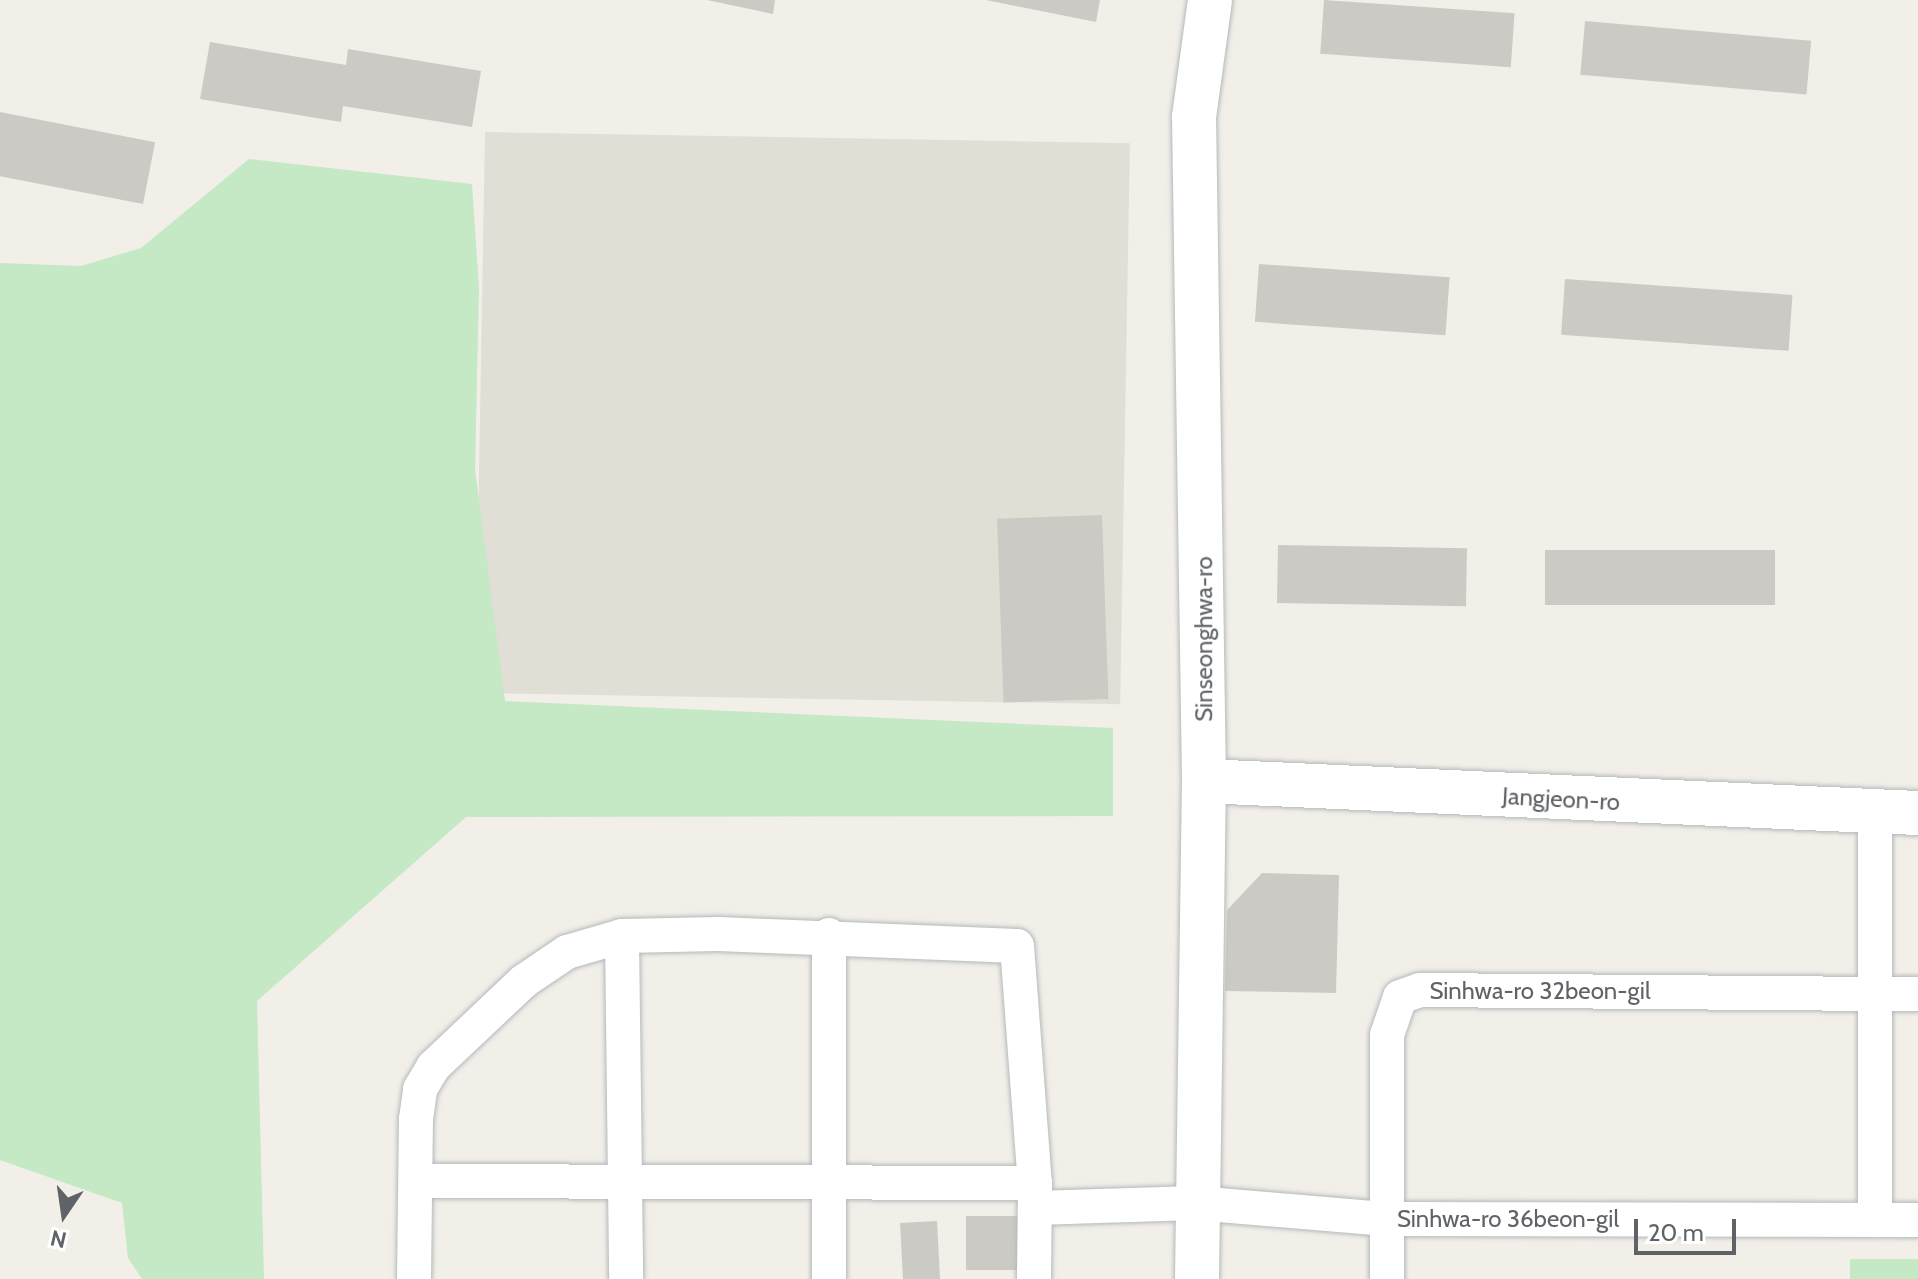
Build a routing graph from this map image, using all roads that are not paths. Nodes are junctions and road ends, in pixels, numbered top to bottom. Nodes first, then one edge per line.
1 (1210, 0) edge
2 (1204, 781) junction
3 (1875, 813) junction
4 (1918, 813) edge
5 (829, 935) junction
6 (622, 936) junction
7 (1875, 993) junction
8 (1918, 994) edge
9 (416, 1181) junction
10 (626, 1182) junction
11 (829, 1183) junction
12 (1035, 1196) junction
13 (1195, 1203) junction
14 (1387, 1219) junction
15 (1875, 1220) junction
16 (1918, 1220) edge
17 (414, 1279) edge
18 (626, 1279) edge
19 (829, 1279) edge
20 (1034, 1279) edge
21 (1197, 1279) edge
22 (1387, 1279) edge

1 - 2 street, Sinseonghwa-ro
2 - 3 street, Jangjeon-ro
2 - 13 street, Sinseonghwa-ro
3 - 4 street, Jangjeon-ro
3 - 7 street
5 - 6 street
5 - 11 street
5 - 12 street
6 - 9 street
6 - 10 street
7 - 8 street, Sinhwa-ro 32beon-gil
7 - 14 street, Sinhwa-ro 32beon-gil
7 - 15 street
9 - 10 street, Sinhwa-ro 36beon-gil
9 - 17 street
10 - 11 street, Sinhwa-ro 36beon-gil
10 - 18 street
11 - 12 street, Sinhwa-ro 36beon-gil
11 - 19 street
12 - 13 street, Sinhwa-ro 36beon-gil
12 - 20 street
13 - 14 street, Sinhwa-ro 36beon-gil
13 - 21 street, Sinseonghwa-ro
14 - 15 street, Sinhwa-ro 36beon-gil
14 - 22 street, Sinhwa-ro 32beon-gil
15 - 16 street, Sinhwa-ro 36beon-gil

